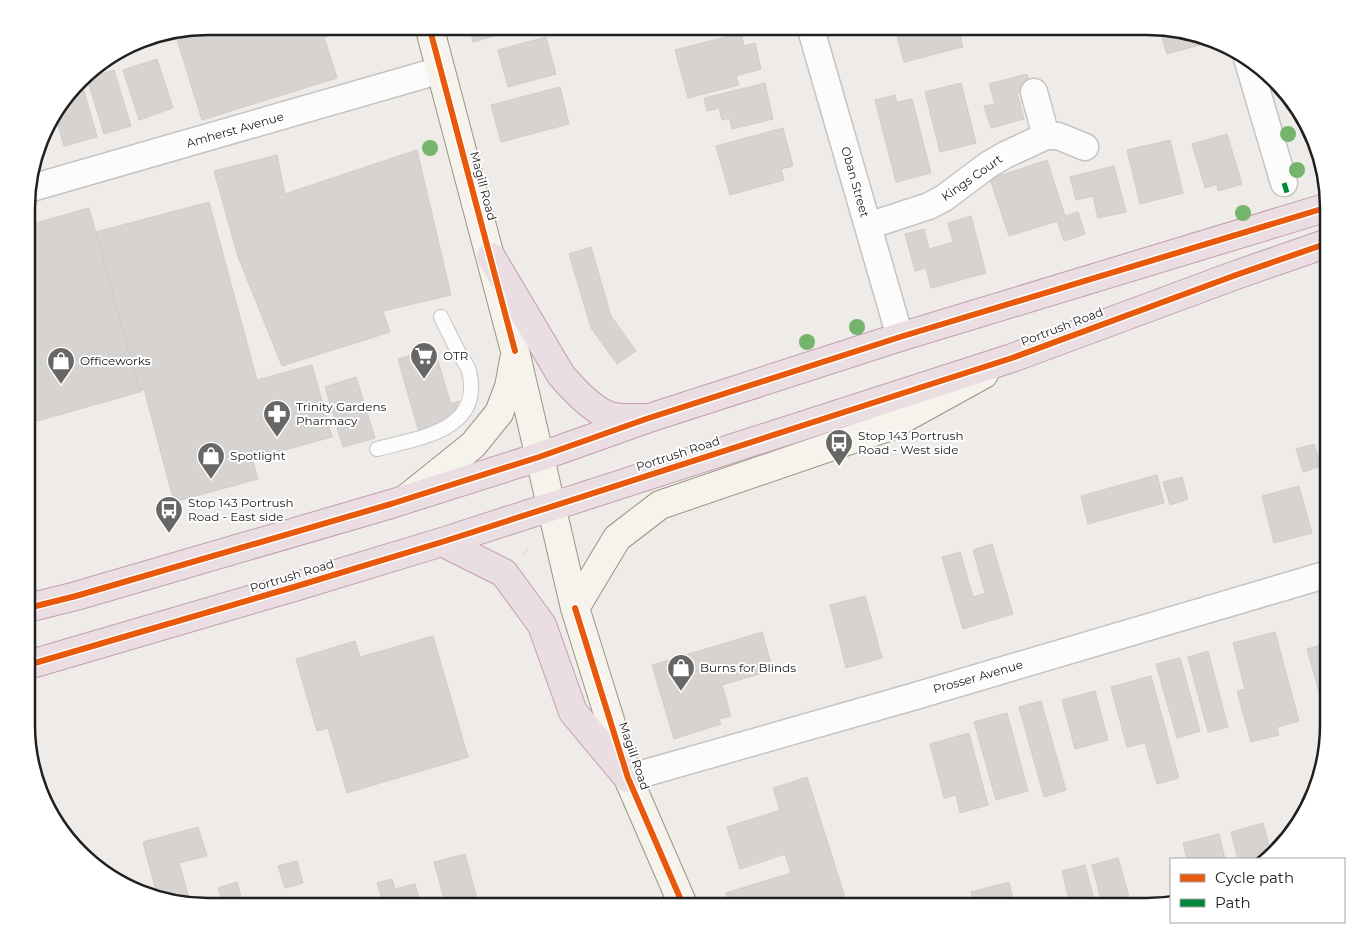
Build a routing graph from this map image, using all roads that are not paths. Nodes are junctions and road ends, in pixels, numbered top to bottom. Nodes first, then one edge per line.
1 (431, 35) edge
2 (813, 35) edge
3 (441, 70) junction
4 (1251, 70) edge
5 (1034, 92) dead end
6 (1046, 136) junction
7 (1085, 147) dead end
8 (1284, 183) dead end
9 (36, 187) edge
10 (1320, 210) edge
11 (868, 226) junction
12 (1320, 245) edge
13 (491, 257) junction
14 (441, 317) dead end
15 (900, 337) junction
16 (515, 351) junction
17 (1012, 358) junction
18 (646, 419) junction
19 (377, 448) dead end
20 (539, 457) junction
21 (405, 499) junction
22 (551, 507) junction
23 (442, 542) junction
24 (1320, 576) edge
25 (35, 606) edge
26 (575, 608) junction
27 (35, 663) edge
28 (628, 778) junction
29 (680, 898) edge

1 - 3 main road, Magill Road
2 - 11 street, Oban Street
3 - 9 street, Amherst Avenue
3 - 13 main road, Magill Road
4 - 8 street
5 - 6 street
6 - 7 street
6 - 11 street, Kings Court
10 - 15 highway
11 - 15 street, Oban Street
12 - 17 highway, Portrush Road
13 - 16 main road, Magill Road
13 - 18 highway
14 - 19 lane
15 - 18 highway
16 - 20 main road, Magill Road
16 - 21 main road
17 - 22 highway, Portrush Road
17 - 26 main road
18 - 20 highway
20 - 21 highway
20 - 22 main road, Magill Road
21 - 25 highway
22 - 23 highway, Portrush Road
22 - 26 main road, Magill Road
23 - 27 highway, Portrush Road
23 - 28 highway
24 - 28 street, Prosser Avenue
26 - 28 main road, Magill Road
28 - 29 main road, Magill Road

